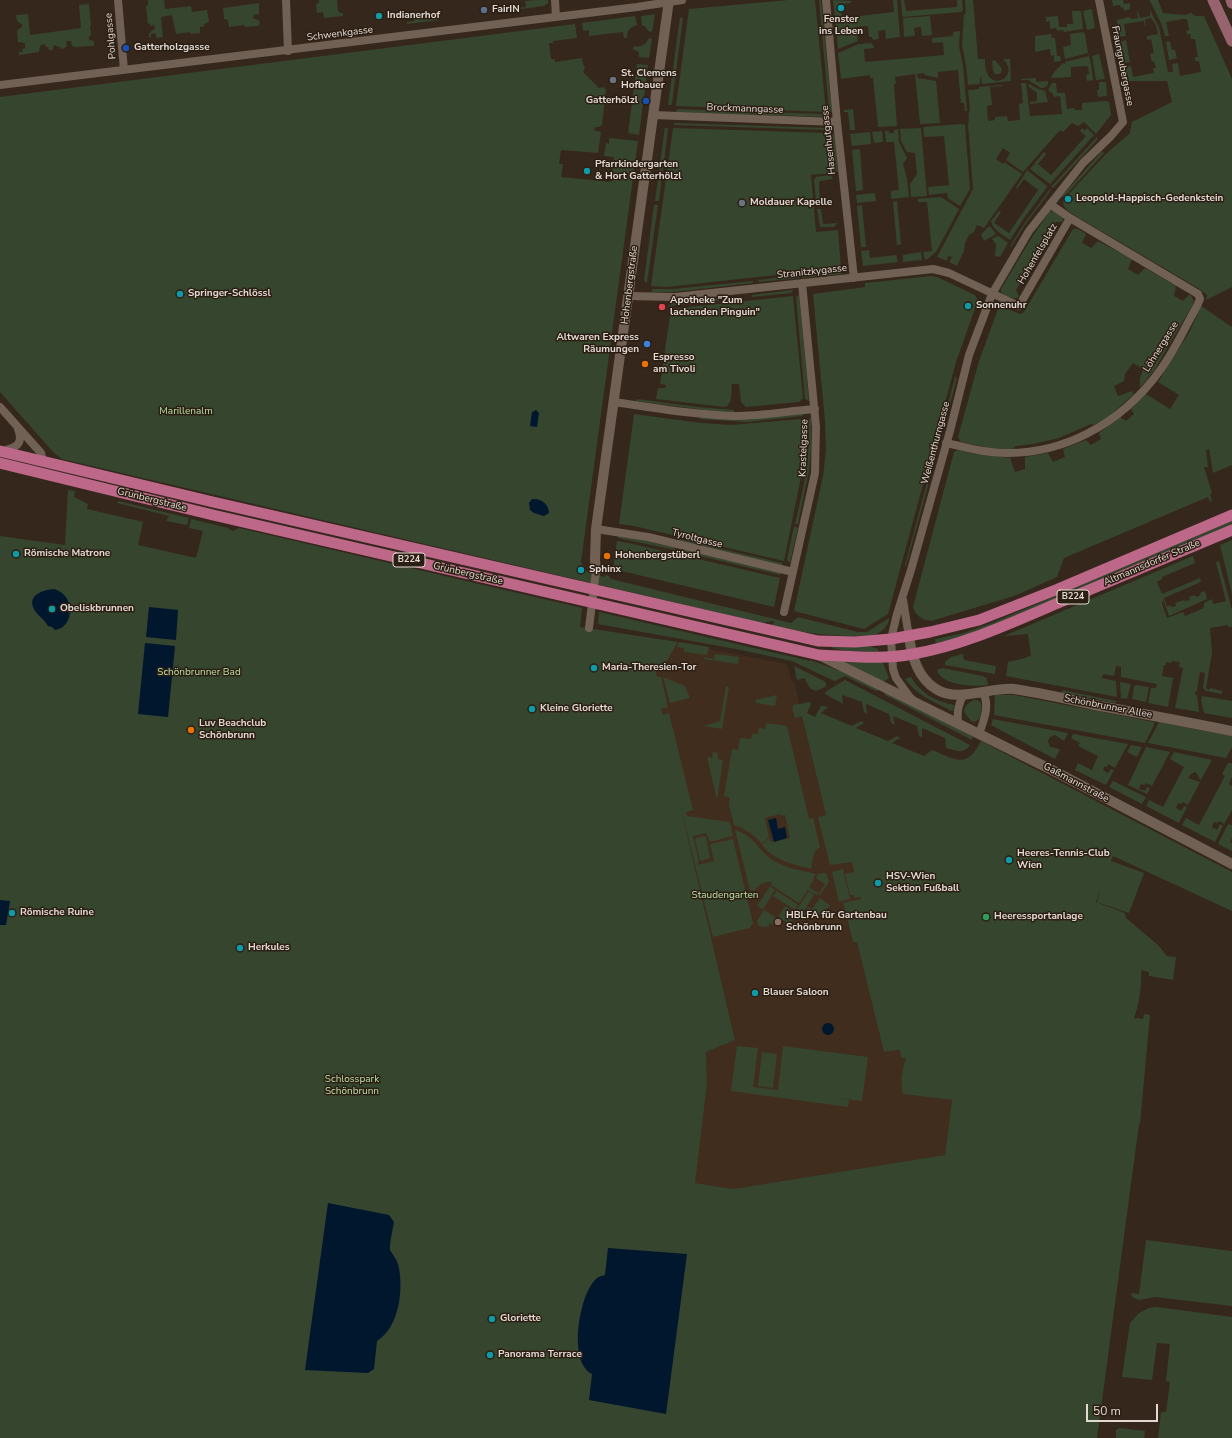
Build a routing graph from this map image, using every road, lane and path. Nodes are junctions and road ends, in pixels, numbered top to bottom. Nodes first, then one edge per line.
1 (118, 0) edge
2 (286, 0) edge
3 (555, 0) edge
4 (682, 0) edge
5 (826, 0) edge
6 (1099, 0) edge
7 (1213, 0) edge
8 (669, 1) edge
9 (556, 17) junction
10 (1232, 41) edge
11 (288, 50) junction
12 (124, 70) junction
13 (0, 85) edge
14 (653, 115) junction
15 (837, 122) junction
16 (1050, 204) junction
17 (1070, 218) junction
18 (854, 278) junction
19 (802, 283) junction
20 (992, 294) junction
21 (629, 296) junction
22 (614, 402) junction
23 (0, 406) edge
24 (815, 408) junction
25 (16, 424) junction
26 (946, 443) junction
27 (1, 451) edge
28 (43, 461) junction
29 (0, 463) edge
30 (1232, 515) edge
31 (596, 529) junction
32 (1232, 530) edge
33 (793, 572) junction
34 (595, 573) joint
35 (902, 598) junction
36 (784, 612) dead end
37 (589, 625) dead end
38 (909, 637) junction
39 (891, 639) junction
40 (818, 641) joint
41 (912, 654) junction
42 (819, 655) junction
43 (892, 656) junction
44 (983, 692) junction
45 (964, 694) junction
46 (919, 704) junction
47 (958, 723) junction
48 (1232, 730) edge
49 (979, 734) junction
50 (1232, 864) edge

1 - 12 street, Pohlgasse
2 - 11 street
3 - 9 street
4 - 8 street, Schwenkgasse
5 - 15 street, Hasenhutgasse
6 - 16 street, Fraungrubergasse
7 - 10 main road
8 - 9 street, Schwenkgasse
8 - 14 street, Hohenbergstraße
9 - 11 street, Schwenkgasse
11 - 12 street, Schwenkgasse
12 - 13 street, Schwenkgasse
14 - 15 street, Brockmanngasse
14 - 21 street, Hohenbergstraße
15 - 18 street, Hasenhutgasse
16 - 17 street, Hohenfelsplatz
16 - 20 street, Hohenfelsplatz
17 - 20 street, Hohenfelsplatz
17 - 26 street, Löhnergasse
18 - 19 street, Stranitzkygasse
18 - 20 street, Stranitzkygasse
19 - 21 street, Stranitzkygasse
19 - 24 street, Krastelgasse
20 - 26 street, Weißenthurngasse
21 - 22 street, Hohenbergstraße
22 - 24 street
22 - 31 street, Hohenbergstraße
23 - 25 street
24 - 33 street, Krastelgasse
25 - 27 street
25 - 28 street
26 - 35 street, Weißenthurngasse
27 - 28 main road, Grünbergstraße / B224
28 - 40 main road, Grünbergstraße / B224
29 - 42 main road, Grünbergstraße / B224
30 - 38 main road, Altmannsdorfer Straße / B224
31 - 33 street, Tyroltgasse
31 - 34 street, Hohenbergstraße
32 - 41 main road, Altmannsdorfer Straße / B224
33 - 36 street, Krastelgasse
34 - 37 street
35 - 38 street, Weißenthurngasse
35 - 39 street, Weißenthurngasse
38 - 39 main road, Altmannsdorfer Straße / B224
38 - 41 street, Schönbrunner Allee
39 - 40 main road, Altmannsdorfer Straße / B224
39 - 43 street, Weißenthurngasse
41 - 43 main road, Altmannsdorfer Straße / B224
41 - 45 street, Schönbrunner Allee
42 - 43 main road, Altmannsdorfer Straße / B224
42 - 46 street, Gaßmannstraße
43 - 46 street, Gaßmannstraße
44 - 45 street, Schönbrunner Allee
44 - 48 street, Schönbrunner Allee
44 - 49 street
45 - 47 street
46 - 47 street, Gaßmannstraße
47 - 49 street, Gaßmannstraße
49 - 50 street, Gaßmannstraße

